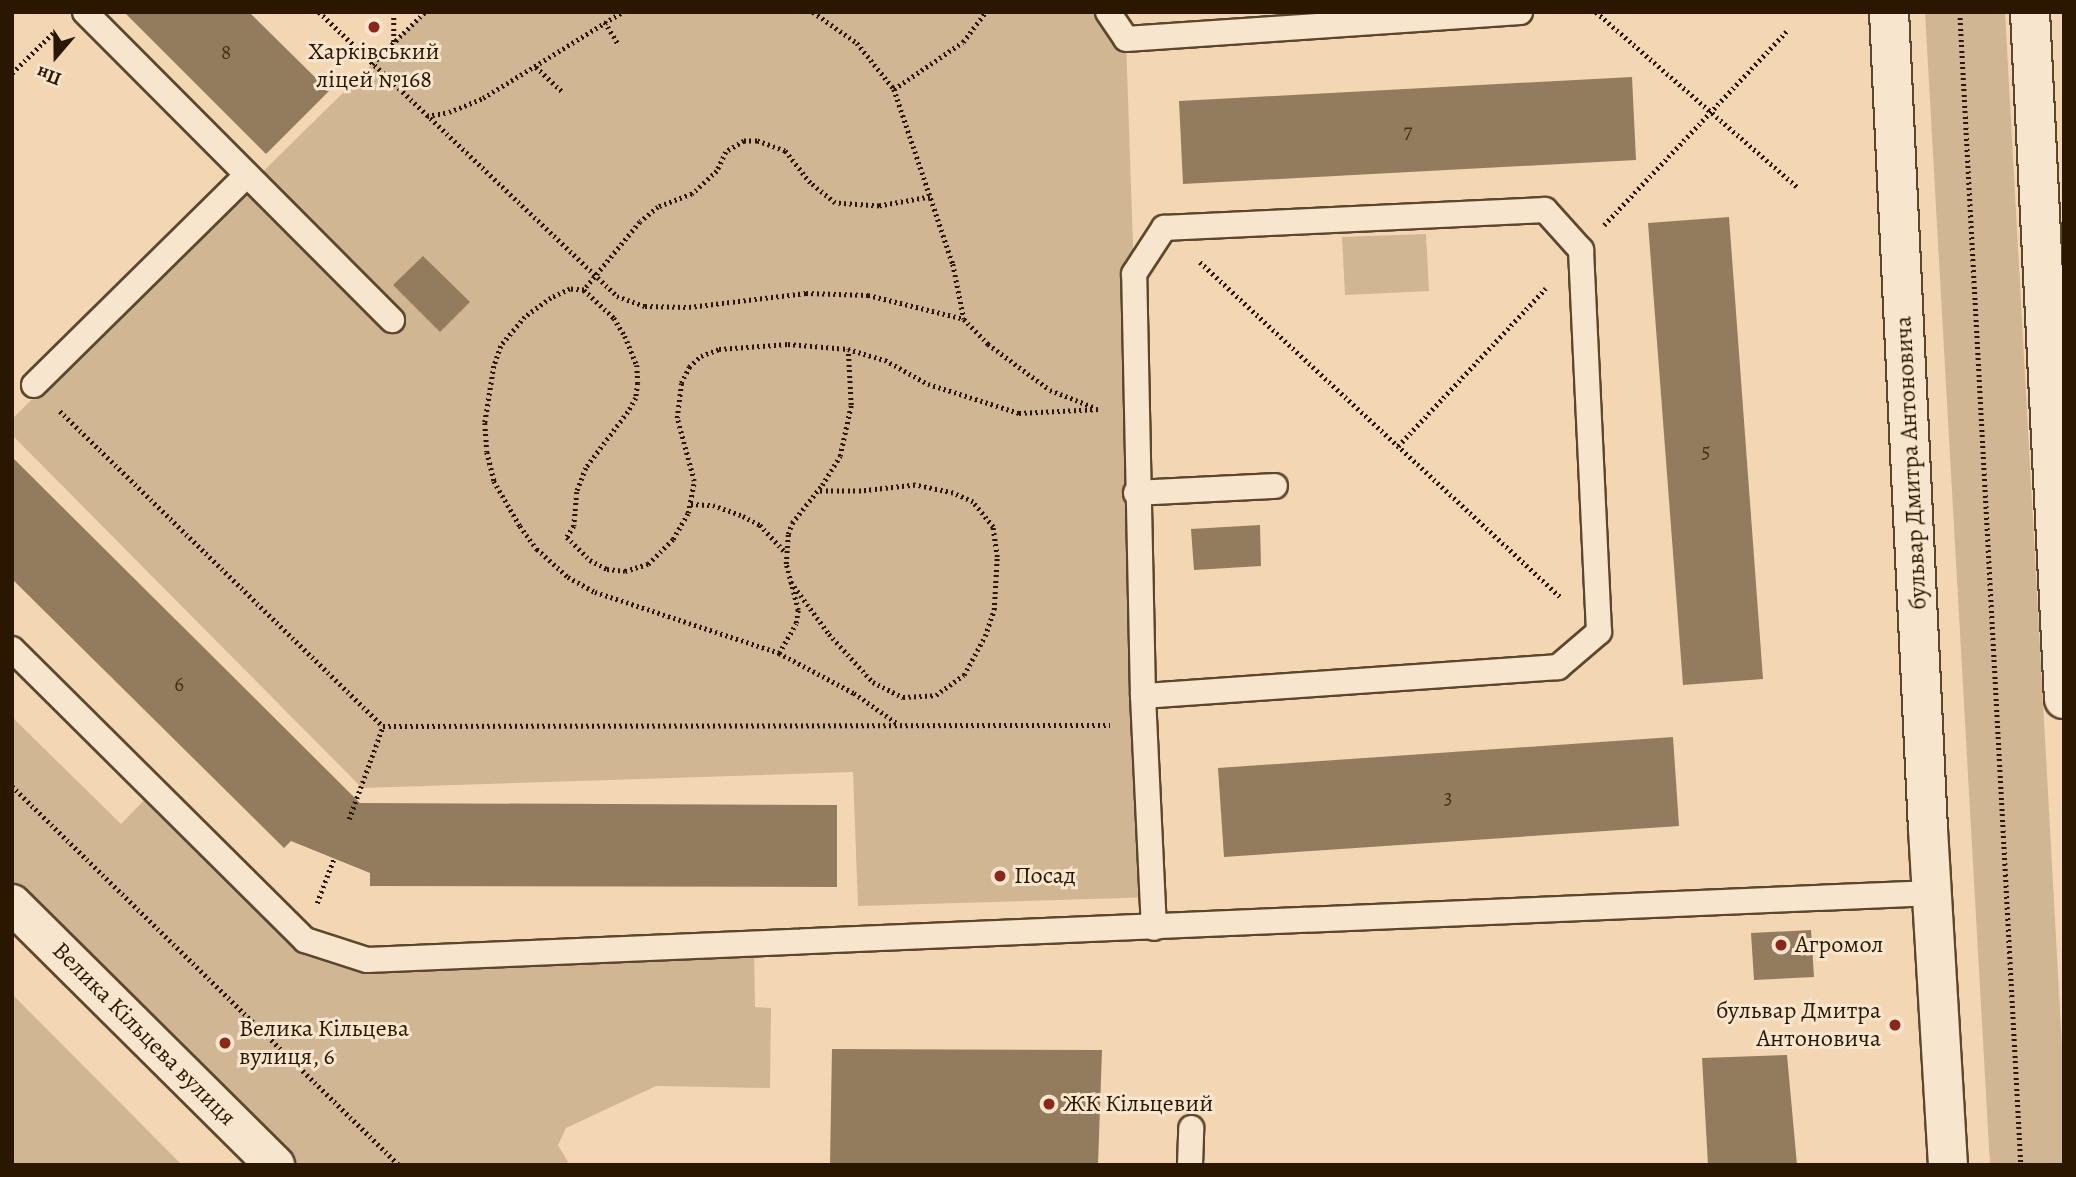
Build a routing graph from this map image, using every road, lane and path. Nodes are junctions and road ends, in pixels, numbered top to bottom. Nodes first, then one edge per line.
1 (85, 12) edge
2 (319, 12) edge
3 (394, 12) edge
4 (425, 12) edge
5 (622, 12) edge
6 (813, 12) edge
7 (986, 12) edge
8 (1108, 12) edge
9 (1520, 12) edge
10 (1596, 12) edge
11 (1889, 12) edge
12 (1960, 12) edge
13 (2030, 12) edge
14 (605, 22) junction
15 (56, 30) dead end
16 (1787, 31) dead end
17 (394, 43) junction
18 (619, 45) dead end
19 (372, 64) junction
20 (536, 67) junction
21 (12, 73) edge
22 (894, 89) junction
23 (562, 91) dead end
24 (427, 116) junction
25 (247, 175) junction
26 (1797, 187) dead end
27 (930, 197) junction
28 (1164, 228) junction
29 (1581, 250) junction
30 (595, 275) junction
31 (584, 290) junction
32 (964, 319) junction
33 (392, 320) dead end
34 (848, 349) junction
35 (34, 385) joint
36 (1100, 409) junction
37 (1135, 417) junction
38 (1398, 446) junction
39 (1275, 486) dead end
40 (817, 491) junction
41 (1136, 493) junction
42 (691, 504) junction
43 (785, 552) junction
44 (791, 582) junction
45 (1599, 632) junction
46 (12, 649) edge
47 (779, 653) junction
48 (1143, 696) junction
49 (2064, 699) edge
50 (898, 724) junction
51 (383, 726) junction
52 (1144, 726) junction
53 (12, 786) edge
54 (349, 819) dead end
55 (334, 858) dead end
56 (1934, 893) junction
57 (306, 897) dead end
58 (12, 904) edge
59 (1154, 928) junction
60 (1191, 1129) dead end
61 (275, 1165) edge
62 (399, 1165) edge
63 (1190, 1165) edge
64 (1948, 1165) edge
65 (2021, 1165) edge

1 - 25 lane
2 - 19 path
3 - 17 path
4 - 17 path
5 - 14 path
6 - 22 path
7 - 22 path
8 - 9 lane
10 - 26 path
11 - 56 street, бульвар Дмитра Антоновича
12 - 65 path
13 - 49 street
14 - 18 path
14 - 20 path
15 - 21 path
16 - 29 path
17 - 19 path
19 - 24 path
20 - 23 path
20 - 24 path
22 - 27 path
24 - 30 path
25 - 33 lane
25 - 35 lane
27 - 30 path
27 - 32 path
28 - 29 lane
28 - 37 lane
28 - 38 path
29 - 38 path
29 - 45 lane
30 - 31 path
30 - 32 path
31 - 42 path
31 - 47 path
32 - 36 path
34 - 36 path
34 - 40 path
34 - 42 path
35 - 51 path
36 - 37 path
37 - 41 lane
38 - 45 path
39 - 41 lane
40 - 43 path
40 - 44 path
41 - 48 lane
42 - 43 path
43 - 44 path
44 - 47 path
45 - 48 lane
46 - 59 lane
47 - 50 path
48 - 52 lane
50 - 51 path
50 - 52 path
51 - 54 path
52 - 59 lane
53 - 62 path
55 - 57 path
56 - 59 lane
56 - 64 street, бульвар Дмитра Антоновича
58 - 61 street, Велика Кільцева вулиця
60 - 63 lane

